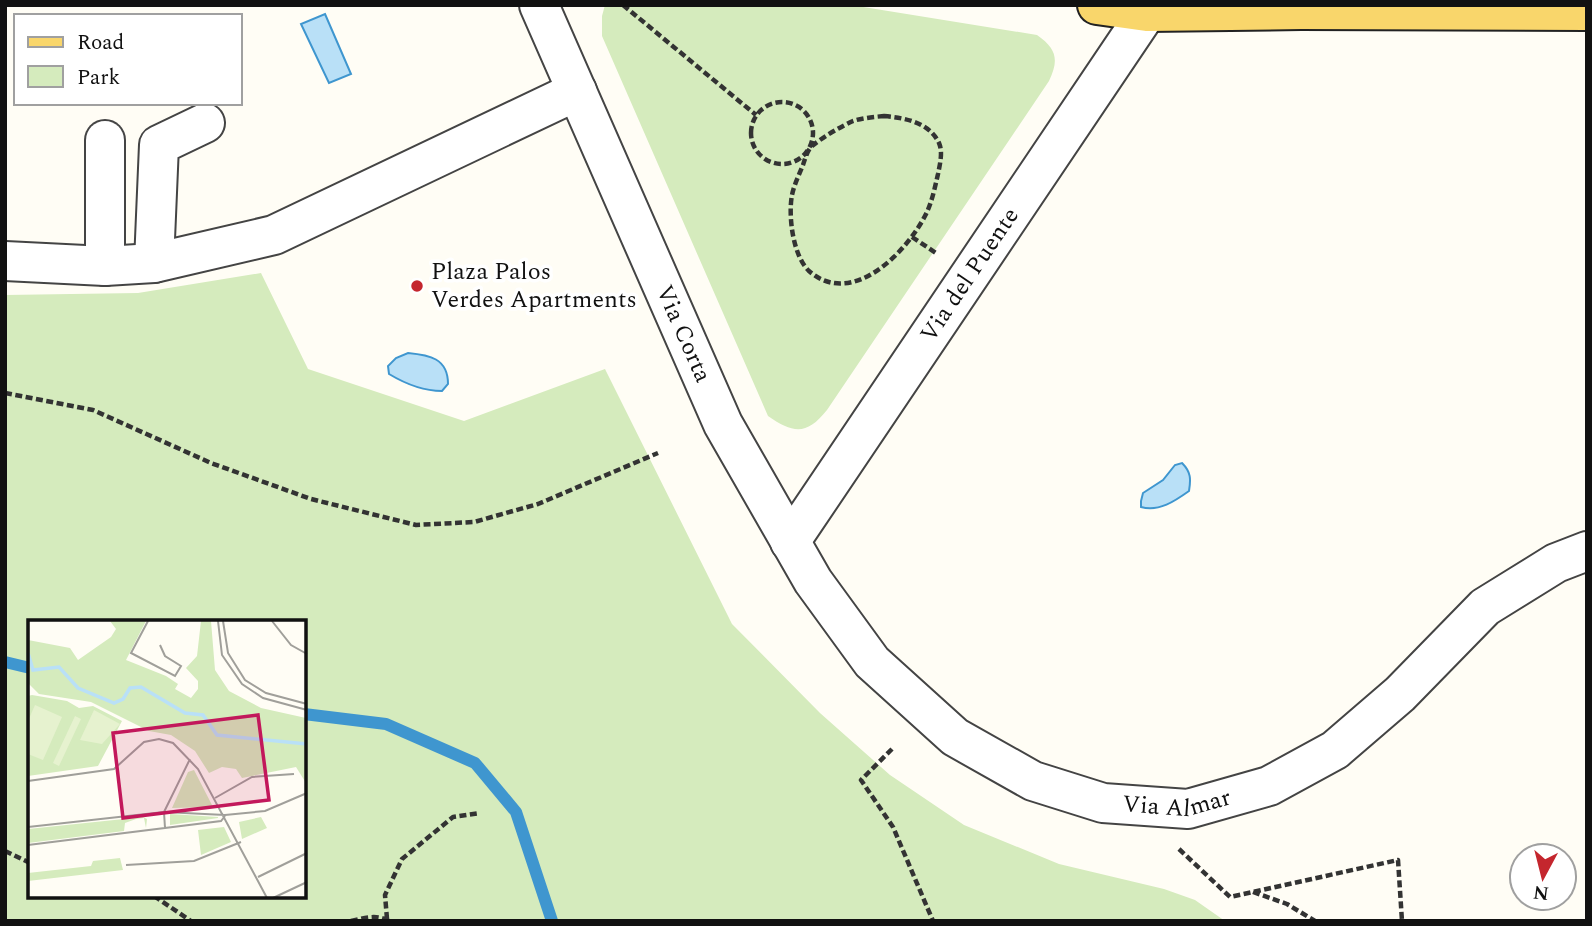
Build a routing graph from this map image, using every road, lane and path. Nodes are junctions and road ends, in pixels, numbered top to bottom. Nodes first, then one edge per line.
1 (539, 5) edge
2 (622, 5) edge
3 (1097, 5) edge
4 (1301, 7) edge
5 (1147, 8) edge
6 (1587, 11) edge
7 (577, 91) junction
8 (756, 115) junction
9 (205, 122) dead end
10 (105, 140) dead end
11 (810, 148) junction
12 (912, 237) junction
13 (936, 253) dead end
14 (5, 261) edge
15 (154, 263) junction
16 (104, 266) junction
17 (5, 393) edge
18 (658, 453) dead end
19 (790, 542) junction
20 (1587, 551) edge
21 (892, 749) dead end
22 (480, 813) dead end
23 (1179, 849) dead end
24 (5, 850) edge
25 (28, 862) edge
26 (1252, 892) junction
27 (157, 898) edge
28 (388, 920) edge
29 (191, 921) edge
30 (351, 921) edge
31 (933, 921) edge
32 (1315, 921) edge
33 (1402, 921) edge

1 - 7 street, Via Corta
2 - 8 path
3 - 5 main road
4 - 5 main road
4 - 6 main road
5 - 19 street, Via del Puente
7 - 15 street
7 - 19 street, Via Corta
8 - 11 path
8 - 11 path
9 - 15 street
10 - 16 street
11 - 12 path
11 - 12 path
12 - 13 path
14 - 16 street
15 - 16 street
17 - 18 path
19 - 20 street, Via Almar
21 - 31 path
22 - 28 path
23 - 26 path
24 - 25 path
26 - 32 path
26 - 33 path
27 - 29 path
28 - 30 path

